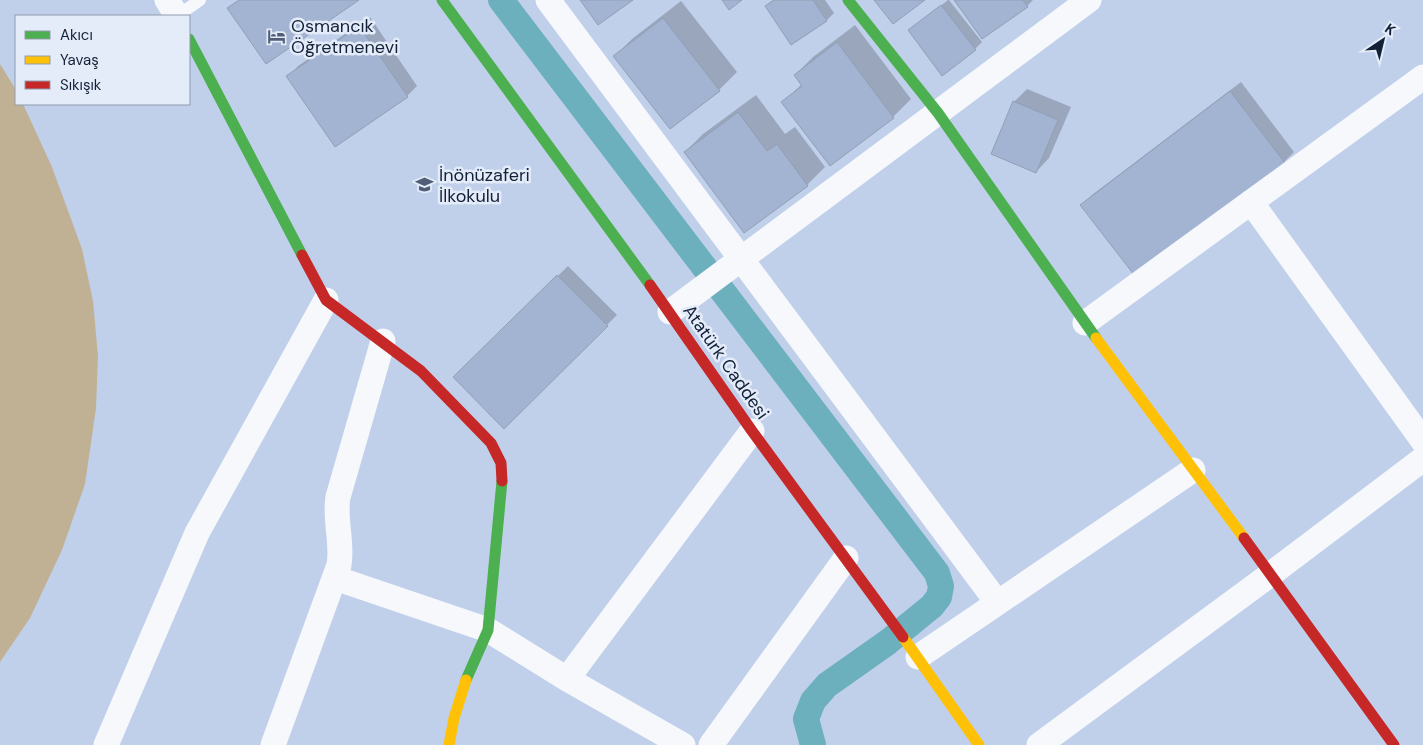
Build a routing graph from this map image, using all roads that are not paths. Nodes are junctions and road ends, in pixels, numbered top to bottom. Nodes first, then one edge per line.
1 (167, 0) edge
2 (200, 0) edge
3 (442, 0) edge
4 (548, 0) edge
5 (848, 0) edge
6 (1089, 0) edge
7 (176, 15) edge
8 (178, 15) edge
9 (190, 41) edge
10 (1423, 77) edge
11 (938, 112) junction
12 (1251, 202) junction
13 (740, 259) junction
14 (326, 300) junction
15 (670, 312) junction
16 (1086, 323) junction
17 (383, 341) junction
18 (752, 431) junction
19 (1423, 441) edge
20 (1423, 459) edge
21 (1194, 470) junction
22 (846, 558) junction
23 (1271, 574) junction
24 (335, 578) junction
25 (997, 602) junction
26 (488, 630) junction
27 (918, 657) junction
28 (568, 679) junction
29 (106, 745) edge
30 (273, 745) edge
31 (448, 745) edge
32 (683, 745) edge
33 (711, 745) edge
34 (979, 745) edge
35 (1039, 745) edge
36 (1394, 745) edge

1 - 7 street
2 - 8 lane
3 - 15 street, Atatürk Caddesi
4 - 13 street
5 - 11 street
6 - 11 street
9 - 14 street
10 - 12 street
11 - 13 street
11 - 16 street
12 - 16 street
12 - 19 street
13 - 15 street
13 - 25 street
14 - 17 street
14 - 29 street
15 - 18 street, Atatürk Caddesi
16 - 21 street
17 - 24 street
17 - 26 street
18 - 22 street, Atatürk Caddesi
18 - 28 street
20 - 23 street
21 - 23 street
21 - 25 street
22 - 27 street, Atatürk Caddesi
22 - 33 street
23 - 35 street
23 - 36 street
24 - 26 street
24 - 30 street
25 - 27 street
26 - 28 street
26 - 31 street
27 - 34 street, Atatürk Caddesi
28 - 32 street

